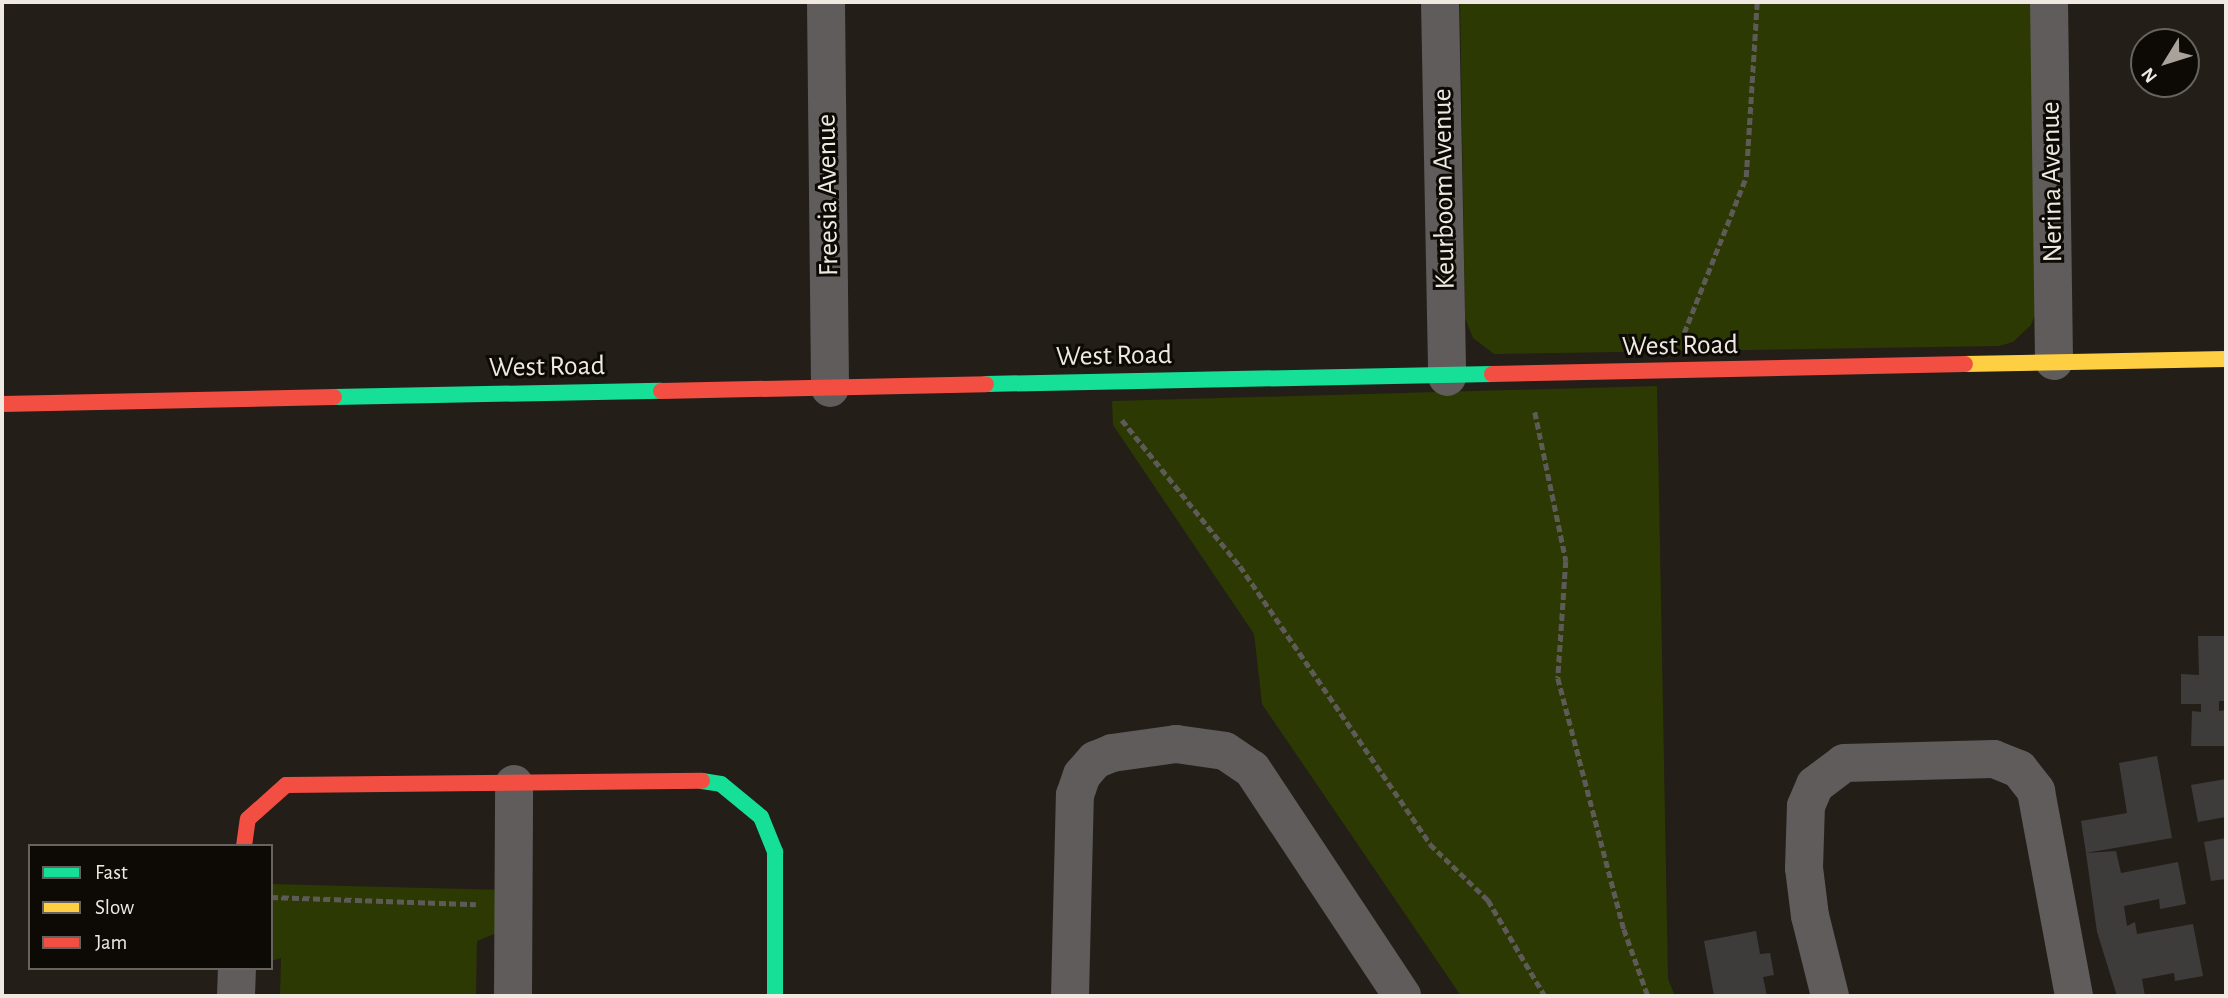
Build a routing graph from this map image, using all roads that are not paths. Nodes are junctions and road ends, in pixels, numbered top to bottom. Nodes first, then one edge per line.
1 (826, 2) edge
2 (1440, 2) edge
3 (2049, 2) edge
4 (2226, 359) edge
5 (2054, 361) junction
6 (1447, 377) junction
7 (830, 388) junction
8 (2, 404) edge
9 (514, 784) junction
10 (244, 844) edge
11 (237, 970) edge
12 (236, 996) edge
13 (513, 996) edge
14 (775, 996) edge
15 (1070, 996) edge
16 (1402, 996) edge
17 (1830, 996) edge
18 (2074, 996) edge

1 - 7 street, Freesia Avenue
2 - 6 street, Keurboom Avenue
3 - 5 street, Nerina Avenue
4 - 5 street, West Road
5 - 6 street, West Road
6 - 7 street, West Road
7 - 8 street, West Road
9 - 10 street
9 - 13 street
9 - 14 street
11 - 12 street
15 - 16 street
17 - 18 street

